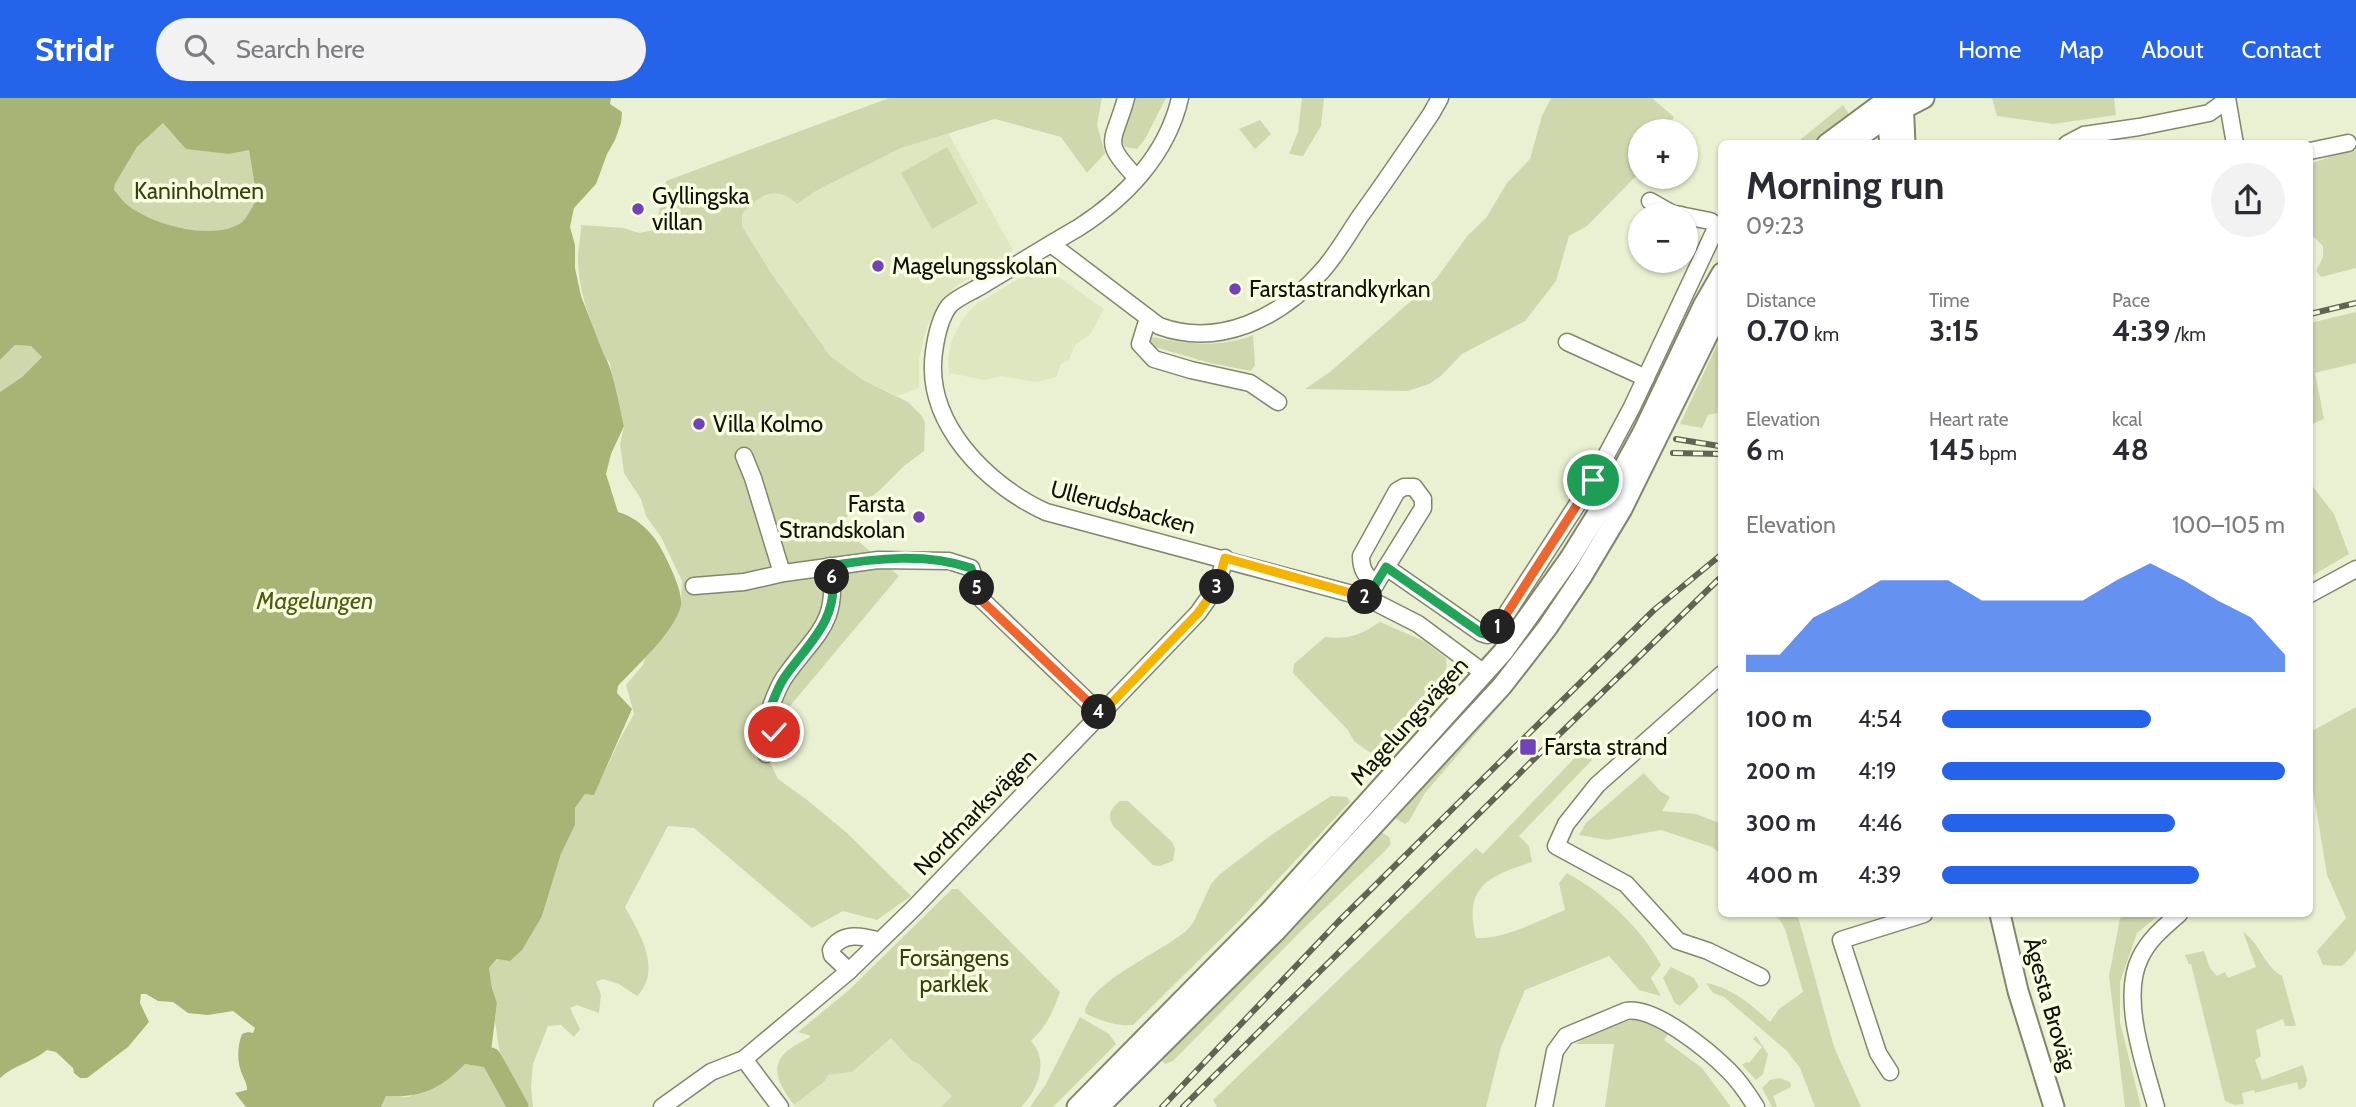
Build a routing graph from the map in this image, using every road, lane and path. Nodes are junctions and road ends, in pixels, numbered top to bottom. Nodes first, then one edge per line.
1 (1126, 98) edge
2 (1180, 98) edge
3 (1440, 98) edge
4 (1924, 98) edge
5 (2227, 99) edge
6 (1893, 103) edge
7 (1833, 140) edge
8 (1853, 140) edge
9 (1890, 140) edge
10 (1904, 140) edge
11 (2075, 140) edge
12 (2234, 140) edge
13 (2348, 143) dead end
14 (2313, 150) edge
15 (1137, 178) junction
16 (1650, 201) dead end
17 (1654, 203) edge
18 (1698, 219) edge
19 (1718, 227) edge
20 (1718, 232) edge
21 (1051, 244) junction
22 (1718, 280) edge
23 (1718, 314) edge
24 (1148, 318) junction
25 (1567, 342) dead end
26 (1646, 378) junction
27 (1278, 402) dead end
28 (744, 456) dead end
29 (1225, 558) junction
30 (830, 566) junction
31 (1386, 567) junction
32 (2356, 569) edge
33 (782, 573) junction
34 (694, 586) dead end
35 (1371, 591) junction
36 (2313, 592) edge
37 (1484, 673) junction
38 (1718, 678) edge
39 (1502, 686) junction
40 (1101, 714) junction
41 (766, 754) dead end
42 (1915, 917) edge
43 (2001, 917) edge
44 (2175, 917) edge
45 (880, 941) junction
46 (849, 971) junction
47 (1761, 977) dead end
48 (744, 1059) junction
49 (1890, 1072) dead end
50 (662, 1107) edge
51 (780, 1107) edge
52 (1077, 1107) edge
53 (1099, 1107) edge
54 (1544, 1107) edge
55 (1756, 1107) edge
56 (2054, 1107) edge
57 (2156, 1107) edge

1 - 15 street
2 - 15 street, Ullerudsbacken
3 - 24 street
4 - 6 main road
5 - 11 street
5 - 12 street
6 - 7 main road
6 - 8 main road
6 - 9 main road
6 - 10 main road
13 - 14 street
15 - 21 street, Ullerudsbacken
16 - 17 street
18 - 19 street
20 - 26 street
21 - 24 street
21 - 29 street, Ullerudsbacken
22 - 37 main road, Magelungsvägen
23 - 39 main road, Magelungsvägen
24 - 27 street
25 - 26 street
26 - 31 street
28 - 33 street
29 - 35 street, Ullerudsbacken
29 - 40 street, Nordmarksvägen
30 - 33 street
30 - 40 street
30 - 41 street
31 - 35 street
31 - 35 street
32 - 36 street
33 - 34 street
35 - 37 street, Ullerudsbacken
37 - 39 main road
37 - 52 main road, Magelungsvägen
38 - 47 street
39 - 53 main road, Magelungsvägen
40 - 45 street, Nordmarksvägen
42 - 49 street
43 - 56 main road, Ågesta Broväg
44 - 57 street
45 - 46 street, Nordmarksvägen
45 - 46 street
46 - 48 street, Nordmarksvägen
48 - 50 street, Nordmarksvägen
48 - 51 street
54 - 55 street

